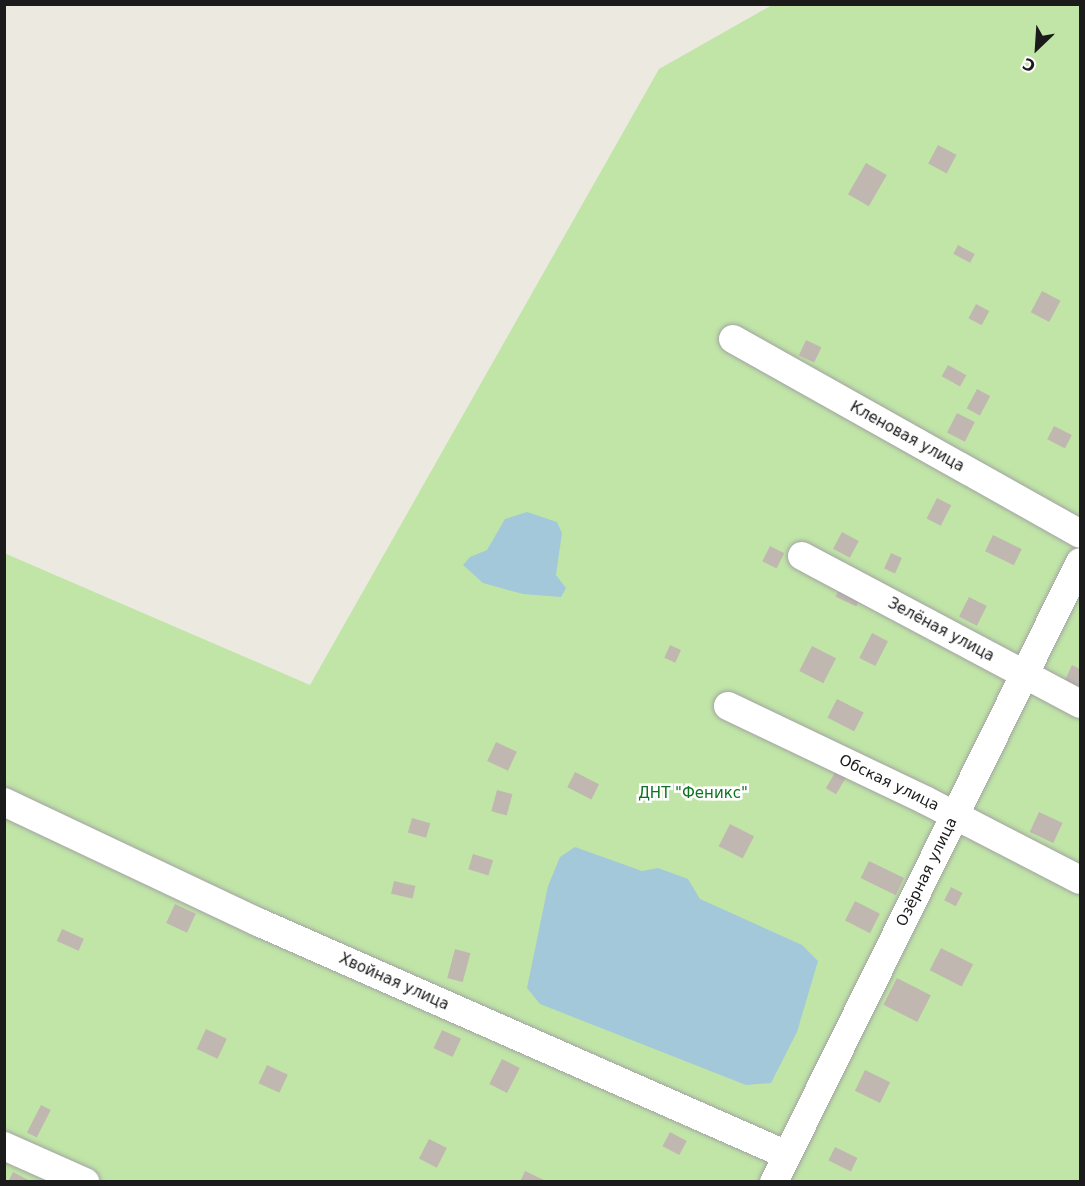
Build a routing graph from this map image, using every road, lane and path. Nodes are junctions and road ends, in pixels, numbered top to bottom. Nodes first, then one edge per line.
1 (733, 339) dead end
2 (1080, 534) edge
3 (802, 556) dead end
4 (1080, 562) edge
5 (1024, 674) junction
6 (1080, 704) edge
7 (728, 706) dead end
8 (4, 802) edge
9 (955, 817) junction
10 (1080, 880) edge
11 (4, 1146) edge
12 (787, 1155) junction
13 (85, 1182) edge
14 (774, 1182) edge

1 - 2 street, Кленовая улица
3 - 5 street, Зелёная улица
4 - 5 street, Озёрная улица
5 - 6 street, Зелёная улица
5 - 9 street, Озёрная улица
7 - 9 street, Обская улица
8 - 12 street, Хвойная улица
9 - 10 street, Обская улица
9 - 12 street, Озёрная улица
11 - 13 street
12 - 14 street, Озёрная улица

